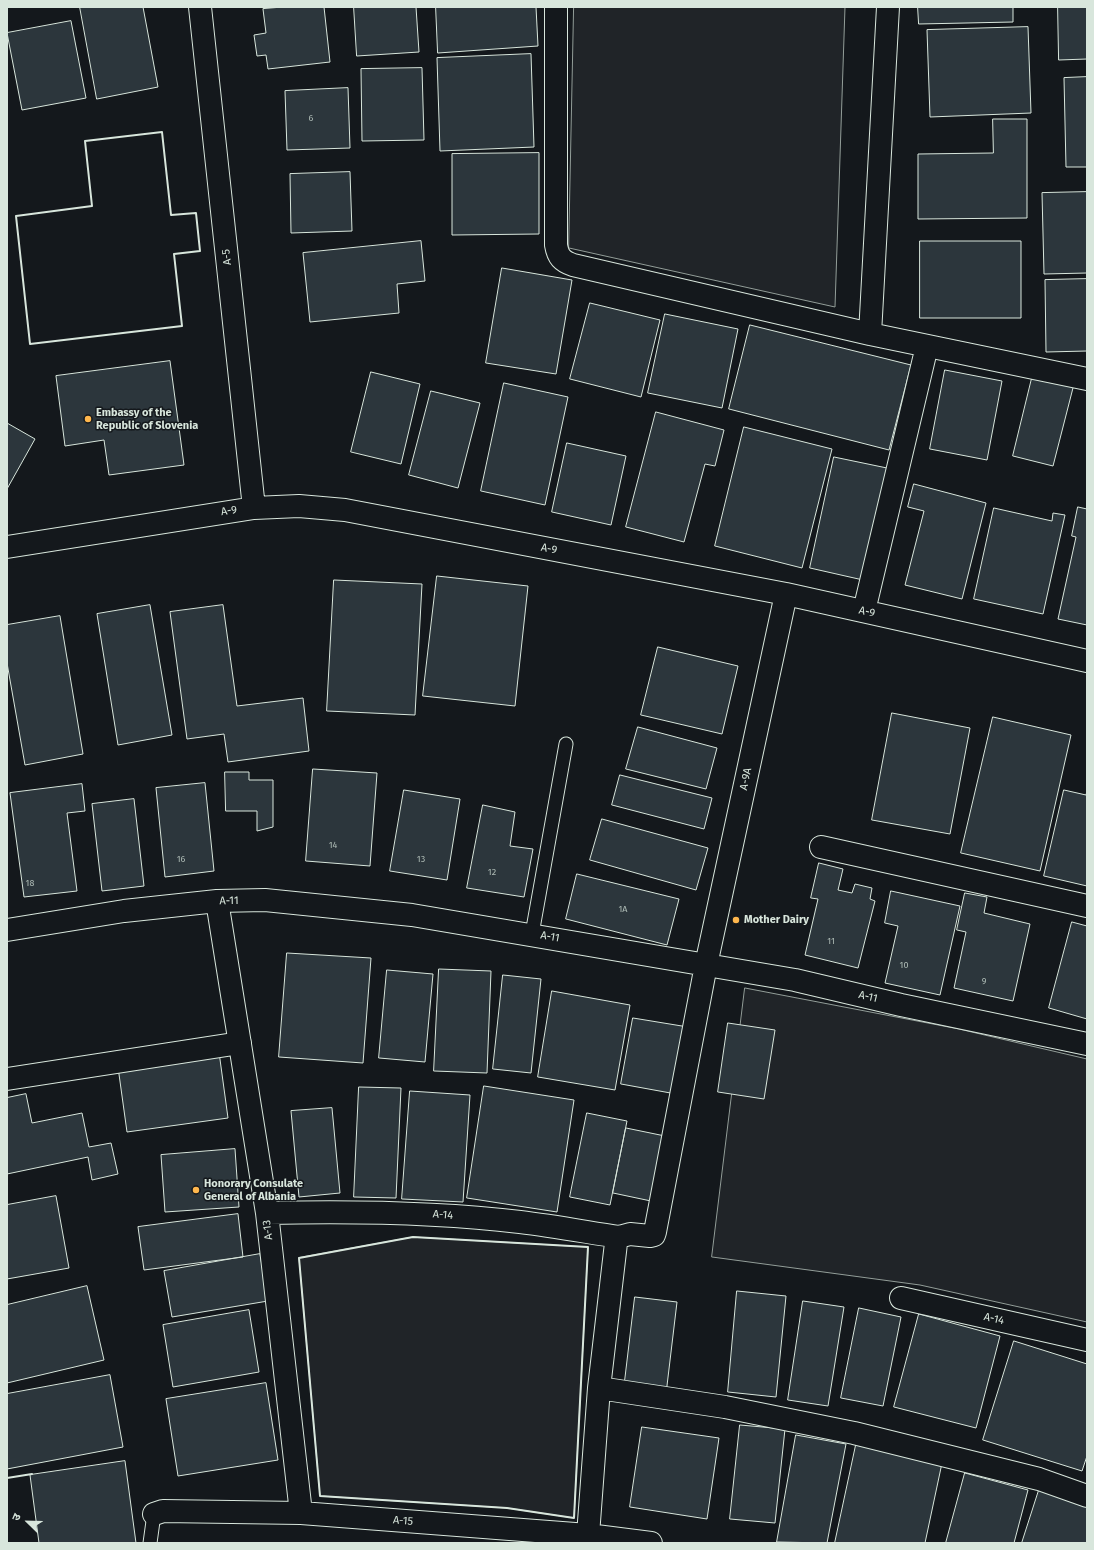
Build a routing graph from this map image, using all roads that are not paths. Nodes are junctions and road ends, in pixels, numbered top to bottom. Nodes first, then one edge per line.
1 (200, 7) edge
2 (556, 7) edge
3 (888, 7) edge
4 (870, 334) junction
5 (927, 346) junction
6 (1087, 379) edge
7 (254, 508) junction
8 (7, 547) edge
9 (786, 594) junction
10 (864, 611) junction
11 (1087, 661) edge
12 (566, 744) dead end
13 (821, 848) dead end
14 (217, 900) junction
15 (1087, 906) edge
16 (7, 930) edge
17 (532, 934) junction
18 (706, 965) junction
19 (240, 1043) junction
20 (1087, 1044) edge
21 (7, 1079) edge
22 (267, 1213) junction
23 (619, 1236) junction
24 (901, 1298) dead end
25 (1087, 1340) edge
26 (599, 1388) junction
27 (1087, 1496) edge
28 (301, 1513) junction
29 (154, 1514) joint
30 (588, 1535) junction
31 (150, 1543) edge
32 (651, 1543) edge

1 - 7 street, A-5
2 - 4 street
3 - 4 street
4 - 5 street
5 - 6 street
5 - 10 street
7 - 8 street, A-9
7 - 9 street, A-9
9 - 10 street, A-9
9 - 18 street, A-9A
10 - 11 street, A-9
12 - 17 lane
13 - 15 street
14 - 16 street, A-11
14 - 17 street, A-11
14 - 19 street, A-13
17 - 18 street, A-11
18 - 20 street, A-11
18 - 23 street, A-9A
19 - 21 street
19 - 22 street, A-13
22 - 23 street, A-14
22 - 28 street, A-13
23 - 26 street
24 - 25 street, A-14
26 - 27 street
26 - 30 street
28 - 29 street, A-15
28 - 30 street, A-15
29 - 31 lane
30 - 32 street, A-15

